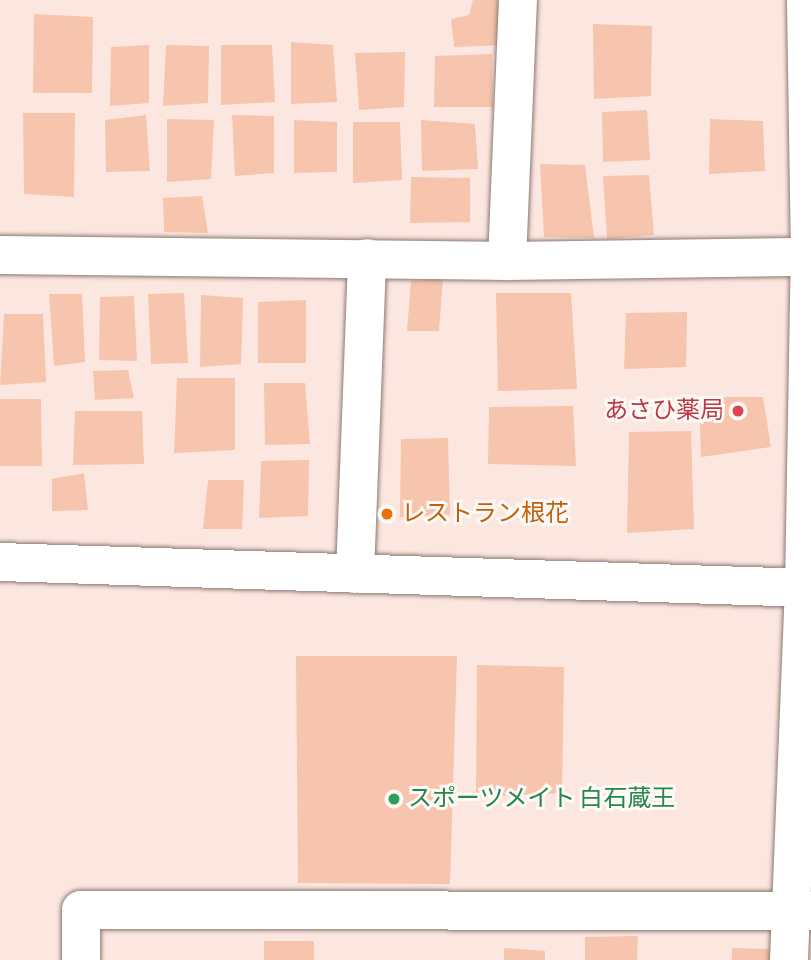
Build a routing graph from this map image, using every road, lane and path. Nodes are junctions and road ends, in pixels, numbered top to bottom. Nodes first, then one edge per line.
1 (518, 0) edge
2 (806, 0) edge
3 (0, 255) edge
4 (810, 257) edge
5 (367, 258) junction
6 (508, 261) junction
7 (0, 562) edge
8 (355, 574) junction
9 (808, 588) edge
10 (800, 910) edge
11 (82, 960) edge
12 (789, 960) edge

1 - 6 street
2 - 4 street
3 - 5 street
4 - 6 street
4 - 9 street
5 - 6 street
5 - 8 street
7 - 8 street
8 - 9 street
9 - 10 street
10 - 11 street
10 - 12 street

